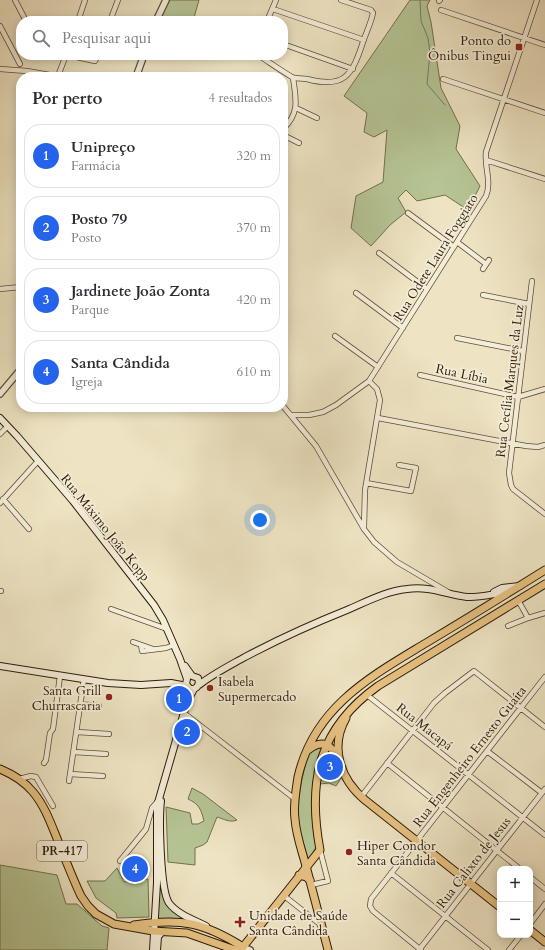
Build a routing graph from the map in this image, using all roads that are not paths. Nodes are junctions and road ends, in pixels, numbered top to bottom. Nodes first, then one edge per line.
1 (15, 0) edge
2 (85, 0) edge
3 (118, 0) edge
4 (166, 0) edge
5 (276, 0) edge
6 (341, 0) edge
7 (537, 0) edge
8 (273, 8) junction
9 (441, 10) dead end
10 (23, 16) edge
11 (80, 16) edge
12 (112, 16) edge
13 (158, 16) edge
14 (269, 16) edge
15 (1, 29) edge
16 (525, 38) junction
17 (364, 40) junction
18 (545, 45) edge
19 (288, 46) edge
20 (16, 57) edge
21 (18, 60) edge
22 (65, 60) edge
23 (142, 60) edge
24 (266, 60) edge
25 (20, 64) dead end
26 (0, 69) edge
27 (353, 69) junction
28 (32, 72) edge
29 (61, 72) edge
30 (138, 72) edge
31 (284, 72) edge
32 (288, 75) edge
33 (293, 78) junction
34 (443, 79) dead end
35 (504, 99) junction
36 (296, 108) junction
37 (545, 113) edge
38 (318, 118) dead end
39 (288, 124) edge
40 (288, 138) edge
41 (299, 143) dead end
42 (486, 160) junction
43 (545, 179) edge
44 (408, 214) dead end
45 (457, 242) junction
46 (454, 247) junction
47 (379, 253) dead end
48 (489, 260) dead end
49 (486, 264) junction
50 (482, 269) dead end
51 (532, 281) dead end
52 (16, 287) edge
53 (0, 289) edge
54 (427, 289) junction
55 (356, 293) dead end
56 (483, 295) dead end
57 (529, 304) junction
58 (403, 328) junction
59 (335, 336) dead end
60 (457, 338) dead end
61 (523, 351) junction
62 (378, 367) junction
63 (16, 375) edge
64 (420, 375) dead end
65 (369, 381) junction
66 (545, 389) edge
67 (0, 394) edge
68 (518, 397) junction
69 (288, 412) edge
70 (291, 415) junction
71 (0, 418) edge
72 (378, 418) junction
73 (8, 426) junction
74 (0, 434) edge
75 (512, 444) junction
76 (545, 445) edge
77 (38, 461) junction
78 (399, 465) dead end
79 (366, 483) junction
80 (2, 501) edge
81 (545, 514) edge
82 (29, 529) dead end
83 (364, 529) junction
84 (545, 570) edge
85 (545, 584) edge
86 (520, 586) junction
87 (536, 589) junction
88 (510, 592) junction
89 (450, 593) junction
90 (489, 594) junction
91 (518, 600) junction
92 (111, 609) dead end
93 (545, 612) edge
94 (474, 614) junction
95 (528, 618) junction
96 (508, 626) dead end
97 (474, 627) junction
98 (167, 629) junction
99 (133, 642) dead end
100 (174, 644) junction
101 (0, 666) edge
102 (213, 675) junction
103 (60, 676) junction
104 (192, 677) junction
105 (545, 677) edge
106 (84, 679) junction
107 (172, 683) junction
108 (192, 687) junction
109 (367, 694) junction
110 (81, 704) junction
111 (99, 706) dead end
112 (353, 707) junction
113 (521, 708) junction
114 (184, 713) junction
115 (545, 727) edge
116 (412, 730) junction
117 (77, 732) junction
118 (109, 734) dead end
119 (326, 745) junction
120 (307, 750) junction
121 (487, 750) junction
122 (74, 752) junction
123 (106, 754) dead end
124 (340, 760) junction
125 (387, 762) junction
126 (44, 763) dead end
127 (0, 769) edge
128 (70, 774) junction
129 (468, 774) junction
130 (103, 776) dead end
131 (19, 779) junction
132 (69, 781) dead end
133 (164, 783) junction
134 (543, 791) edge
135 (361, 797) junction
136 (295, 798) junction
137 (158, 801) junction
138 (53, 806) dead end
139 (443, 807) junction
140 (523, 817) junction
141 (545, 835) edge
142 (156, 838) junction
143 (416, 841) junction
144 (320, 850) junction
145 (497, 850) junction
146 (303, 854) junction
147 (120, 861) dead end
148 (162, 861) junction
149 (306, 866) junction
150 (516, 866) edge
151 (390, 873) junction
152 (299, 875) junction
153 (533, 879) edge
154 (311, 882) junction
155 (471, 884) junction
156 (545, 889) edge
157 (283, 895) junction
158 (545, 904) edge
159 (497, 905) edge
160 (445, 916) junction
161 (533, 920) edge
162 (154, 922) junction
163 (128, 926) junction
164 (322, 926) junction
165 (153, 931) junction
166 (214, 931) junction
167 (162, 932) junction
168 (533, 932) edge
169 (251, 936) junction
170 (519, 938) edge
171 (209, 941) junction
172 (545, 942) edge
173 (239, 947) edge
174 (152, 950) edge
175 (157, 950) edge
176 (226, 950) edge
177 (328, 950) edge
178 (420, 950) edge
179 (488, 950) edge
180 (509, 950) edge

1 - 10 street
2 - 11 street
3 - 12 street
4 - 13 street
5 - 8 street
6 - 17 street
7 - 16 street, Rua Odete Laura Foggiato
8 - 14 street
8 - 17 street
9 - 16 street
15 - 20 street
16 - 18 street
16 - 35 street, Rua Odete Laura Foggiato
17 - 27 street
19 - 27 street
21 - 25 street
22 - 29 street
23 - 30 street
24 - 31 street
26 - 28 street
27 - 33 street
32 - 33 street
33 - 36 street
34 - 35 street
35 - 37 street
35 - 42 street, Rua Odete Laura Foggiato
36 - 38 street
36 - 39 street
40 - 41 street
42 - 43 street
42 - 45 street, Rua Odete Laura Foggiato
44 - 46 street
45 - 46 street, Rua Odete Laura Foggiato
45 - 49 street
46 - 54 street, Rua Odete Laura Foggiato
47 - 54 street
48 - 49 street
49 - 50 street
51 - 57 street, Rua Cecília Marques da Luz
52 - 53 street
54 - 58 street, Rua Odete Laura Foggiato
55 - 58 street
56 - 57 street
57 - 61 street, Rua Cecília Marques da Luz
58 - 62 street, Rua Odete Laura Foggiato
59 - 62 street
60 - 61 street
61 - 68 street, Rua Cecília Marques da Luz
62 - 65 street, Rua Odete Laura Foggiato
63 - 67 street
64 - 68 street, Rua Líbia
65 - 70 street
65 - 72 street
66 - 68 street, Rua Líbia
68 - 75 street, Rua Cecília Marques da Luz
69 - 70 street
70 - 83 street
71 - 73 main road, Rua Máximo João Kopp
72 - 75 street
72 - 79 street
73 - 74 street
73 - 77 main road, Rua Máximo João Kopp
75 - 76 street
75 - 81 street, Rua Cecília Marques da Luz
77 - 80 street
77 - 98 main road, Rua Máximo João Kopp
78 - 79 street
79 - 83 street
80 - 82 street
83 - 89 street
84 - 86 main road
85 - 87 main road
86 - 88 main road
86 - 90 main road
87 - 88 main road
87 - 91 main road
88 - 90 main road
88 - 94 main road
89 - 90 main road
89 - 102 main road
91 - 95 street
91 - 97 main road
92 - 98 street
93 - 95 street
94 - 97 main road
94 - 120 main road
95 - 96 street
97 - 109 main road
98 - 100 main road, Rua Máximo João Kopp
99 - 100 street
100 - 104 main road, Rua Máximo João Kopp
101 - 103 main road
102 - 104 main road
102 - 108 main road
103 - 106 main road
103 - 126 street
104 - 107 main road
104 - 108 main road
104 - 108 main road, Rua Máximo João Kopp
105 - 113 street, Rua Engenheiro Ernesto Guaíta
106 - 107 main road
106 - 110 street
107 - 108 main road
108 - 114 main road
109 - 112 main road
109 - 116 street, Rua Macapá
110 - 111 street
110 - 117 street
112 - 119 main road
112 - 124 main road
113 - 115 street
113 - 116 street
113 - 121 street, Rua Engenheiro Ernesto Guaíta
114 - 133 main road
114 - 136 street
116 - 125 street
116 - 129 street, Rua Macapá
117 - 118 street
117 - 122 street
119 - 120 main road
119 - 124 main road
119 - 144 main road
120 - 136 main road
121 - 129 street, Rua Engenheiro Ernesto Guaíta
121 - 134 street
122 - 123 street
122 - 128 street
124 - 135 main road
125 - 135 street
125 - 139 street
127 - 131 main road, PR-417
128 - 130 street
128 - 132 street
129 - 139 street, Rua Engenheiro Ernesto Guaíta
129 - 140 street, Rua Macapá
131 - 138 street
131 - 163 main road, PR-417
133 - 137 main road
133 - 148 main road
134 - 140 street, Rua Calixto de Jesus
135 - 143 main road
136 - 146 main road
137 - 142 main road
137 - 147 street
139 - 143 street, Rua Engenheiro Ernesto Guaíta
139 - 145 street
140 - 141 street, Rua Macapá
140 - 145 street, Rua Calixto de Jesus
142 - 148 main road
142 - 162 main road
143 - 151 street, Rua Engenheiro Ernesto Guaíta
143 - 155 main road
144 - 149 main road
144 - 154 street
145 - 150 street
145 - 155 street, Rua Calixto de Jesus
146 - 149 main road
146 - 152 main road
148 - 166 main road
149 - 152 main road
149 - 154 main road
151 - 160 street
151 - 178 street, Rua Engenheiro Ernesto Guaíta
152 - 154 main road
152 - 157 main road
153 - 156 street
154 - 164 main road
155 - 159 main road
155 - 160 street, Rua Calixto de Jesus
157 - 164 street
157 - 169 main road
158 - 161 street
160 - 178 street, Rua Calixto de Jesus
160 - 179 street
162 - 163 main road, PR-417
162 - 165 main road
162 - 166 main road
163 - 165 main road, PR-417
164 - 177 main road
165 - 167 main road
165 - 174 main road
166 - 173 main road
167 - 171 main road
167 - 175 main road
168 - 172 main road
169 - 173 main road
169 - 173 main road
170 - 180 street
171 - 173 main road
171 - 176 main road

